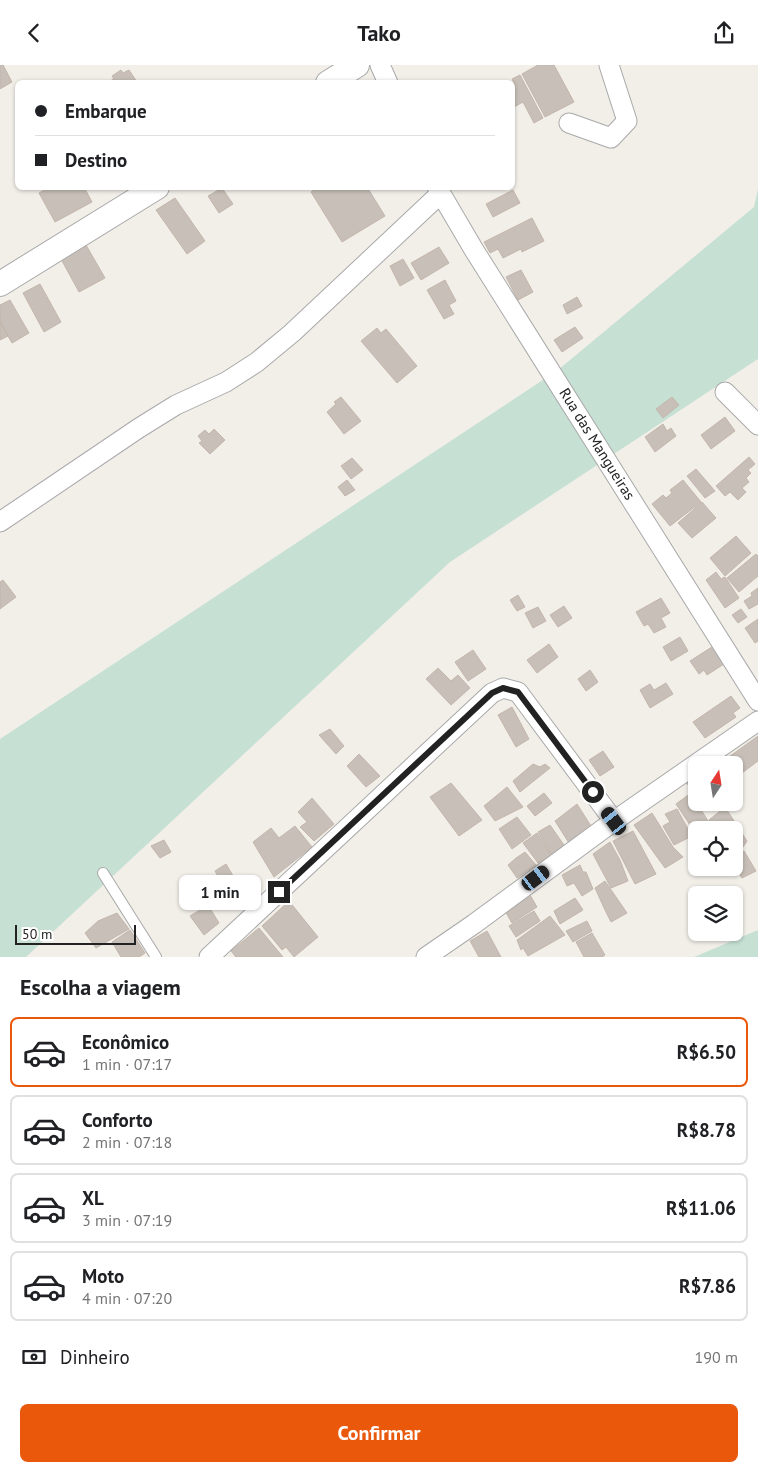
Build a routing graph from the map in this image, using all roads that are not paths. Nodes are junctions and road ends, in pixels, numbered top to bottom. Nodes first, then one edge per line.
1 (357, 65) edge
2 (380, 65) edge
3 (609, 65) edge
4 (333, 80) edge
5 (387, 80) edge
6 (569, 123) dead end
7 (152, 190) edge
8 (439, 191) edge
9 (0, 284) edge
10 (725, 391) dead end
11 (758, 425) edge
12 (0, 522) edge
13 (758, 701) edge
14 (758, 721) edge
15 (614, 821) junction
16 (103, 873) dead end
17 (156, 957) edge
18 (209, 957) edge
19 (426, 957) edge

1 - 4 street
2 - 5 street
3 - 6 street
7 - 9 street
8 - 12 street
8 - 13 street, Rua das Mangueiras
10 - 11 street
14 - 15 street
15 - 18 street
15 - 19 street
16 - 17 lane

